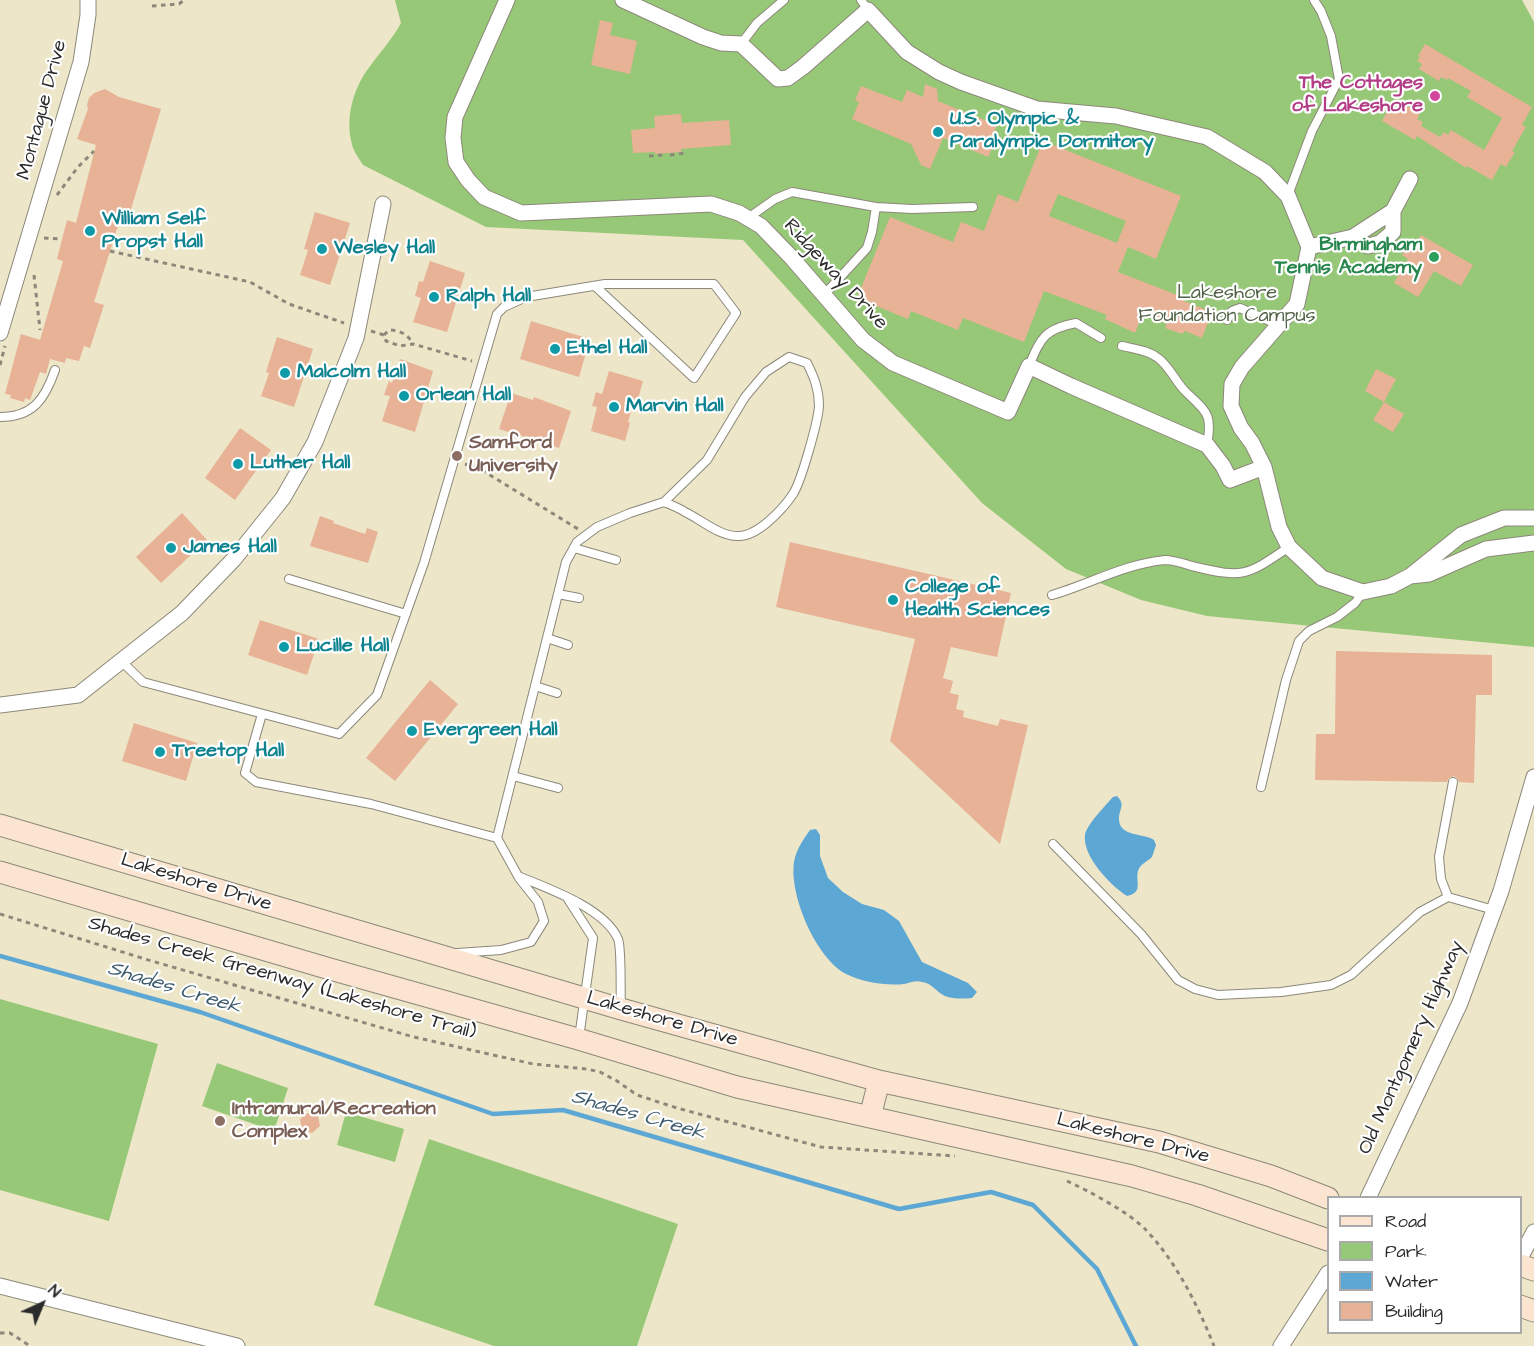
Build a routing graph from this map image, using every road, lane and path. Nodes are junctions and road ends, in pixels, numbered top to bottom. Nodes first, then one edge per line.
1 (88, 0) edge
2 (184, 0) edge
3 (507, 0) edge
4 (784, 0) edge
5 (1314, 0) edge
6 (632, 2) edge
7 (864, 5) edge
8 (152, 6) dead end
9 (741, 45) junction
10 (94, 151) dead end
11 (686, 153) dead end
12 (663, 155) dead end
13 (670, 155) dead end
14 (649, 156) dead end
15 (1410, 179) dead end
16 (1287, 196) junction
17 (50, 203) dead end
18 (383, 204) dead end
19 (876, 207) junction
20 (973, 207) dead end
21 (748, 218) junction
22 (44, 238) dead end
23 (62, 239) dead end
24 (1308, 246) junction
25 (112, 252) dead end
26 (33, 264) dead end
27 (595, 286) junction
28 (824, 295) junction
29 (1227, 320) dead end
30 (1279, 325) junction
31 (358, 327) junction
32 (40, 330) dead end
33 (0, 333) edge
34 (1101, 338) dead end
35 (413, 344) junction
36 (1122, 346) dead end
37 (483, 364) junction
38 (1029, 366) junction
39 (55, 369) dead end
40 (0, 417) edge
41 (1207, 446) junction
42 (454, 460) junction
43 (1264, 467) junction
44 (664, 502) junction
45 (1533, 518) edge
46 (587, 534) junction
47 (1531, 543) edge
48 (1289, 547) junction
49 (574, 548) junction
50 (616, 560) dead end
51 (1410, 576) junction
52 (289, 579) dead end
53 (1363, 592) junction
54 (558, 594) junction
55 (1052, 595) dead end
56 (579, 598) dead end
57 (406, 614) junction
58 (547, 638) junction
59 (568, 645) dead end
60 (121, 661) junction
61 (535, 686) junction
62 (557, 693) dead end
63 (0, 705) edge
64 (262, 714) junction
65 (513, 776) junction
66 (1534, 777) edge
67 (1453, 782) dead end
68 (1261, 787) dead end
69 (558, 788) dead end
70 (0, 825) edge
71 (497, 838) junction
72 (1053, 844) dead end
73 (0, 872) edge
74 (518, 876) junction
75 (566, 895) junction
76 (1448, 897) junction
77 (1494, 910) junction
78 (0, 914) edge
79 (434, 954) junction
80 (584, 998) junction
81 (621, 1009) junction
82 (578, 1039) junction
83 (879, 1081) junction
84 (870, 1117) junction
85 (959, 1156) dead end
86 (1061, 1178) dead end
87 (1368, 1196) edge
88 (1327, 1197) edge
89 (1534, 1232) edge
90 (1327, 1239) edge
91 (1522, 1256) edge
92 (1327, 1276) edge
93 (0, 1287) edge
94 (0, 1333) edge
95 (30, 1346) edge
96 (237, 1346) edge
97 (1214, 1346) edge
98 (1281, 1346) edge

1 - 33 street, Montague Drive
2 - 8 path
3 - 21 street, Ridgeway Drive
4 - 9 lane
5 - 16 lane
6 - 9 street
7 - 9 street
7 - 16 street
10 - 17 path
11 - 13 path
12 - 14 path
15 - 24 street
16 - 24 street
18 - 31 street
19 - 20 lane
19 - 21 lane
19 - 28 lane
21 - 28 street, Ridgeway Drive
22 - 23 path
24 - 30 street
25 - 31 path
26 - 32 path
27 - 27 lane
27 - 37 lane
28 - 38 street, Ridgeway Drive
29 - 30 lane
30 - 43 street
31 - 60 street
34 - 38 lane
35 - 35 path
35 - 37 path
36 - 41 lane
37 - 42 lane
38 - 41 street
39 - 40 lane
41 - 43 street
42 - 46 path
42 - 57 lane
43 - 48 street
44 - 44 lane
44 - 46 lane
45 - 47 street
45 - 51 street
46 - 49 lane
47 - 51 street
48 - 53 street
48 - 55 lane
49 - 50 lane
49 - 54 lane
51 - 53 street
52 - 57 lane
53 - 68 lane
54 - 56 lane
54 - 58 lane
57 - 64 lane
58 - 59 lane
58 - 61 lane
60 - 63 street
60 - 64 lane
61 - 62 lane
61 - 65 lane
64 - 71 lane
65 - 69 lane
65 - 71 lane
66 - 77 street, Old Montgomery Highway
67 - 76 lane
70 - 79 main road, Lakeshore Drive
71 - 74 lane
72 - 76 lane
73 - 82 main road, Lakeshore Drive
74 - 75 lane
74 - 79 lane
75 - 80 lane
75 - 81 lane
76 - 77 lane
77 - 87 street, Old Montgomery Highway
78 - 85 path, Shades Creek Greenway (Lakeshore Trail)
79 - 80 main road, Lakeshore Drive
80 - 81 main road, Lakeshore Drive
80 - 82 lane
81 - 83 main road, Lakeshore Drive
82 - 84 main road, Lakeshore Drive
83 - 84 main road
83 - 88 main road, Lakeshore Drive
84 - 90 main road, Lakeshore Drive
86 - 97 path
89 - 91 street
92 - 98 street
93 - 96 street
94 - 95 path

